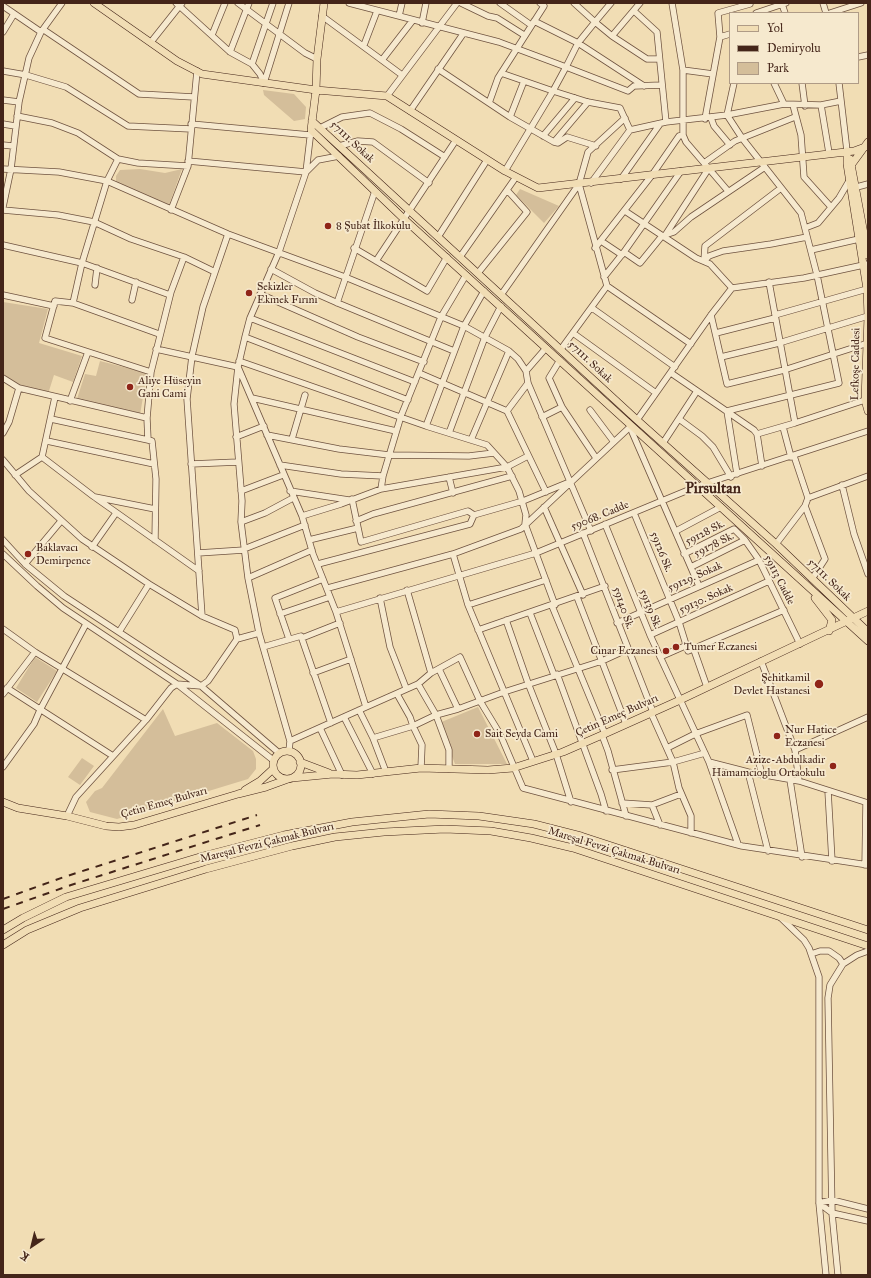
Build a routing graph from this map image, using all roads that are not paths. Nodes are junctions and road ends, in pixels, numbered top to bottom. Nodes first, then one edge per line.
1 (62, 3) edge
2 (94, 3) edge
3 (225, 3) edge
4 (238, 3) edge
5 (248, 3) edge
6 (272, 3) edge
7 (289, 3) edge
8 (324, 3) edge
9 (349, 3) edge
10 (402, 3) edge
11 (426, 3) edge
12 (457, 3) edge
13 (461, 3) edge
14 (500, 3) edge
15 (540, 3) edge
16 (574, 3) edge
17 (610, 3) edge
18 (640, 3) edge
19 (672, 3) edge
20 (860, 3) edge
21 (179, 4) edge
22 (750, 4) edge
23 (784, 4) edge
24 (3, 6) edge
25 (247, 9) junction
26 (377, 11) junction
27 (634, 11) junction
28 (759, 12) edge
29 (833, 12) edge
30 (14, 14) junction
31 (322, 16) junction
32 (399, 16) junction
33 (413, 20) junction
34 (595, 22) junction
35 (422, 23) junction
36 (533, 23) junction
37 (266, 24) junction
38 (438, 27) junction
39 (42, 31) junction
40 (3, 32) edge
41 (463, 34) junction
42 (729, 34) edge
43 (212, 35) junction
44 (280, 35) junction
45 (524, 35) junction
46 (612, 36) junction
47 (720, 37) junction
48 (151, 42) junction
49 (578, 44) junction
50 (364, 45) junction
51 (515, 50) junction
52 (230, 52) junction
53 (317, 59) junction
54 (659, 59) junction
55 (382, 60) junction
56 (252, 64) junction
57 (566, 67) junction
58 (438, 69) junction
59 (3, 70) edge
60 (683, 70) junction
61 (197, 71) junction
62 (501, 73) junction
63 (713, 74) junction
64 (26, 75) junction
65 (402, 75) junction
66 (524, 81) junction
67 (264, 83) junction
68 (734, 84) edge
69 (774, 84) edge
70 (802, 84) edge
71 (839, 84) edge
72 (662, 85) junction
73 (644, 87) junction
74 (316, 90) junction
75 (553, 91) junction
76 (387, 96) junction
77 (194, 97) junction
78 (575, 98) junction
79 (3, 100) edge
80 (841, 101) junction
81 (19, 102) junction
82 (588, 102) junction
83 (489, 103) junction
84 (784, 104) junction
85 (793, 105) junction
86 (821, 105) junction
87 (804, 106) junction
88 (410, 111) junction
89 (17, 116) junction
90 (727, 116) junction
91 (510, 117) junction
92 (795, 117) junction
93 (625, 118) junction
94 (708, 118) junction
95 (312, 121) junction
96 (683, 122) junction
97 (663, 123) junction
98 (3, 124) edge
99 (16, 126) junction
100 (191, 126) junction
101 (320, 128) junction
102 (532, 128) junction
103 (630, 130) junction
104 (311, 132) junction
105 (683, 135) junction
106 (543, 136) junction
107 (742, 138) junction
108 (456, 140) junction
109 (554, 142) junction
110 (3, 145) edge
111 (730, 145) junction
112 (13, 146) junction
113 (339, 146) junction
114 (596, 146) junction
115 (867, 146) edge
116 (847, 151) junction
117 (829, 153) junction
118 (339, 156) junction
119 (445, 157) junction
120 (803, 157) junction
121 (118, 159) junction
122 (487, 160) junction
123 (188, 163) junction
124 (763, 164) junction
125 (852, 164) junction
126 (706, 166) junction
127 (3, 169) edge
128 (11, 169) junction
129 (505, 171) junction
130 (681, 171) junction
131 (306, 172) junction
132 (652, 175) junction
133 (516, 177) junction
134 (621, 179) junction
135 (850, 180) junction
136 (107, 181) junction
137 (429, 183) junction
138 (591, 183) junction
139 (578, 184) junction
140 (868, 184) edge
141 (781, 188) junction
142 (854, 188) junction
143 (507, 190) junction
144 (375, 191) junction
145 (728, 191) junction
146 (3, 207) edge
147 (831, 207) junction
148 (3, 210) edge
149 (171, 210) junction
150 (410, 211) junction
151 (625, 211) junction
152 (404, 219) junction
153 (94, 222) junction
154 (643, 224) junction
155 (805, 228) junction
156 (228, 234) junction
157 (664, 235) junction
158 (438, 237) junction
159 (807, 237) junction
160 (859, 239) junction
161 (601, 241) junction
162 (3, 245) edge
163 (354, 248) junction
164 (595, 248) junction
165 (811, 250) junction
166 (279, 252) junction
167 (623, 253) junction
168 (868, 255) edge
169 (184, 257) junction
170 (447, 257) junction
171 (460, 257) junction
172 (376, 261) junction
173 (704, 261) junction
174 (82, 263) junction
175 (866, 265) edge
176 (98, 268) junction
177 (271, 268) junction
178 (215, 272) junction
179 (478, 273) junction
180 (466, 274) junction
181 (817, 275) junction
182 (345, 277) junction
183 (604, 277) junction
184 (136, 282) junction
185 (769, 282) junction
186 (94, 285) dead end
187 (607, 286) junction
188 (732, 288) junction
189 (867, 289) junction
190 (484, 291) junction
191 (260, 294) junction
192 (3, 295) edge
193 (170, 295) junction
194 (501, 295) junction
195 (132, 300) dead end
196 (823, 302) junction
197 (337, 303) junction
198 (73, 304) junction
199 (54, 306) junction
200 (501, 306) junction
201 (592, 308) junction
202 (711, 315) junction
203 (775, 316) junction
204 (868, 316) edge
205 (441, 317) junction
206 (250, 318) junction
207 (464, 326) junction
208 (829, 327) junction
209 (573, 333) junction
210 (716, 333) junction
211 (159, 334) junction
212 (485, 336) junction
213 (245, 337) junction
214 (432, 341) junction
215 (779, 343) junction
216 (691, 344) junction
217 (868, 344) edge
218 (546, 348) junction
219 (156, 349) junction
220 (561, 350) junction
221 (454, 351) junction
222 (509, 351) junction
223 (88, 352) junction
224 (834, 354) junction
225 (192, 356) junction
226 (721, 357) junction
227 (560, 360) junction
228 (424, 362) junction
229 (239, 364) junction
230 (674, 367) junction
231 (784, 370) junction
232 (526, 371) junction
233 (151, 372) junction
234 (419, 373) junction
235 (671, 373) junction
236 (3, 378) edge
237 (415, 382) junction
238 (442, 383) junction
239 (528, 383) junction
240 (19, 388) junction
241 (697, 391) junction
242 (465, 392) junction
243 (656, 393) junction
244 (305, 395) dead end
245 (789, 395) junction
246 (55, 397) junction
247 (252, 398) junction
248 (408, 400) junction
249 (865, 400) junction
250 (70, 401) junction
251 (487, 403) junction
252 (562, 406) junction
253 (302, 409) junction
254 (590, 410) dead end
255 (508, 411) junction
256 (727, 411) junction
257 (868, 411) edge
258 (401, 416) junction
259 (542, 417) junction
260 (147, 418) junction
261 (51, 419) junction
262 (679, 419) junction
263 (637, 420) junction
264 (795, 424) junction
265 (264, 426) junction
266 (426, 426) junction
267 (631, 426) junction
268 (783, 427) junction
269 (396, 431) junction
270 (868, 431) edge
271 (3, 433) edge
272 (449, 433) junction
273 (757, 434) junction
274 (267, 435) junction
275 (236, 437) junction
276 (292, 439) junction
277 (148, 440) junction
278 (471, 440) junction
279 (47, 441) junction
280 (614, 442) junction
281 (663, 443) junction
282 (494, 453) junction
283 (389, 455) junction
284 (528, 456) junction
285 (42, 457) junction
286 (792, 457) junction
287 (596, 458) junction
288 (3, 460) edge
289 (238, 462) junction
290 (154, 464) junction
291 (191, 464) junction
292 (280, 465) junction
293 (762, 466) junction
294 (507, 467) junction
295 (738, 474) junction
296 (15, 475) junction
297 (283, 475) junction
298 (383, 476) junction
299 (512, 476) junction
300 (731, 476) junction
301 (868, 476) edge
302 (450, 478) junction
303 (571, 481) junction
304 (708, 483) junction
305 (842, 485) junction
306 (698, 486) junction
307 (382, 489) junction
308 (241, 491) junction
309 (290, 491) junction
310 (546, 492) junction
311 (453, 493) junction
312 (93, 496) junction
313 (293, 498) junction
314 (808, 498) junction
315 (351, 499) junction
316 (523, 501) junction
317 (662, 501) junction
318 (721, 506) junction
319 (805, 506) junction
320 (544, 507) junction
321 (155, 509) junction
322 (116, 513) junction
323 (634, 513) junction
324 (474, 515) junction
325 (302, 516) junction
326 (61, 521) junction
327 (356, 521) junction
328 (241, 522) junction
329 (525, 524) junction
330 (605, 524) junction
331 (305, 525) junction
332 (358, 528) junction
333 (734, 529) joint
334 (591, 530) junction
335 (676, 531) junction
336 (583, 533) junction
337 (3, 540) edge
338 (155, 540) junction
339 (309, 540) junction
340 (745, 540) junction
341 (561, 543) junction
342 (776, 544) junction
343 (92, 547) junction
344 (244, 549) junction
345 (312, 550) junction
346 (536, 553) junction
347 (3, 554) edge
348 (198, 554) junction
349 (453, 554) junction
350 (684, 554) junction
351 (759, 560) junction
352 (25, 564) junction
353 (318, 564) junction
354 (691, 567) junction
355 (198, 570) junction
356 (868, 574) edge
357 (461, 575) junction
358 (248, 578) junction
359 (323, 579) junction
360 (812, 579) junction
361 (546, 580) junction
362 (770, 581) junction
363 (149, 584) junction
364 (806, 585) junction
365 (605, 586) junction
366 (699, 586) junction
367 (328, 588) junction
368 (407, 590) junction
369 (583, 595) junction
370 (330, 597) junction
371 (577, 597) junction
372 (380, 598) junction
373 (670, 600) junction
374 (468, 605) junction
375 (554, 605) junction
376 (784, 610) junction
377 (868, 611) edge
378 (336, 612) junction
379 (530, 613) junction
380 (280, 614) junction
381 (641, 614) junction
382 (202, 616) junction
383 (506, 620) junction
384 (850, 620) junction
385 (679, 622) junction
386 (340, 623) junction
387 (617, 623) junction
388 (86, 624) junction
389 (3, 629) edge
390 (478, 630) junction
391 (829, 630) junction
392 (119, 632) junction
393 (868, 632) edge
394 (259, 633) junction
395 (650, 635) junction
396 (302, 638) junction
397 (237, 639) junction
398 (289, 639) junction
399 (868, 641) edge
400 (800, 644) junction
401 (685, 646) junction
402 (263, 647) junction
403 (628, 649) junction
404 (694, 650) junction
405 (36, 652) junction
406 (660, 656) junction
407 (351, 659) junction
408 (602, 661) junction
409 (760, 661) junction
410 (578, 668) junction
411 (62, 669) junction
412 (439, 669) junction
413 (313, 673) junction
414 (431, 673) junction
415 (556, 674) junction
416 (528, 683) junction
417 (177, 684) junction
418 (418, 684) junction
419 (201, 686) junction
420 (707, 687) junction
421 (7, 688) junction
422 (406, 688) junction
423 (504, 692) junction
424 (3, 694) edge
425 (397, 694) junction
426 (680, 700) junction
427 (480, 701) junction
428 (366, 706) junction
429 (458, 709) junction
430 (40, 710) junction
431 (359, 710) junction
432 (652, 712) junction
433 (436, 715) junction
434 (344, 717) junction
435 (868, 717) edge
436 (146, 720) junction
437 (331, 722) junction
438 (626, 724) junction
439 (413, 726) junction
440 (320, 728) junction
441 (603, 734) junction
442 (695, 734) junction
443 (373, 738) junction
444 (290, 741) junction
445 (582, 743) junction
446 (667, 748) junction
447 (795, 750) junction
448 (289, 751) junction
449 (279, 753) junction
450 (705, 753) junction
451 (556, 754) junction
452 (113, 756) junction
453 (273, 760) junction
454 (533, 761) junction
455 (300, 762) junction
456 (674, 762) junction
457 (709, 762) junction
458 (3, 767) edge
459 (421, 768) junction
460 (513, 768) junction
461 (273, 769) junction
462 (449, 769) junction
463 (612, 770) junction
464 (386, 772) junction
465 (748, 772) junction
466 (333, 774) junction
467 (373, 774) junction
468 (342, 775) junction
469 (762, 775) junction
470 (290, 778) junction
471 (790, 780) junction
472 (799, 781) junction
473 (828, 791) junction
474 (238, 794) junction
475 (682, 794) junction
476 (3, 802) edge
477 (571, 802) junction
478 (622, 803) junction
479 (867, 803) edge
480 (652, 804) junction
481 (606, 811) junction
482 (67, 816) junction
483 (626, 816) junction
484 (660, 825) junction
485 (691, 833) junction
486 (738, 844) junction
487 (768, 851) junction
488 (802, 856) junction
489 (832, 861) junction
490 (866, 865) edge
491 (778, 916) junction
492 (3, 930) edge
493 (868, 930) edge
494 (3, 945) edge
495 (868, 946) edge
496 (868, 951) edge
497 (811, 954) junction
498 (843, 964) junction
499 (832, 1200) junction
500 (819, 1203) junction
501 (868, 1209) edge
502 (832, 1213) junction
503 (868, 1221) edge
504 (826, 1275) edge
505 (838, 1275) edge

1 - 39 street
2 - 48 main road
3 - 43 street
4 - 25 street
5 - 25 street
6 - 37 street
7 - 44 street
8 - 31 main road
9 - 26 street
10 - 32 street
11 - 35 street
12 - 38 street
13 - 45 street
14 - 36 street
15 - 36 street
16 - 34 street
17 - 34 street
18 - 27 street
19 - 60 street
20 - 29 street
21 - 43 street
21 - 48 street
22 - 47 street
23 - 28 street
24 - 30 street
25 - 37 street
25 - 52 street
26 - 32 street
26 - 50 street
27 - 46 street
27 - 54 street
30 - 39 street
30 - 40 street
31 - 50 street
31 - 53 main road
32 - 33 street
33 - 35 street
33 - 55 street
34 - 46 street
34 - 49 street
35 - 38 street
36 - 45 street
36 - 49 street
37 - 44 street
37 - 56 street
38 - 41 street
38 - 65 street
39 - 64 street
39 - 77 street
41 - 51 street
41 - 58 street
42 - 47 street
43 - 52 street
44 - 53 street
44 - 67 street
45 - 51 street
46 - 54 street
47 - 63 street
48 - 61 main road
49 - 57 street
49 - 73 street
50 - 55 street
51 - 57 street
51 - 62 street
52 - 56 street
53 - 74 main road
54 - 72 street
55 - 65 street
56 - 67 street
57 - 73 street
57 - 75 street
58 - 83 street
58 - 88 street
59 - 64 street
60 - 63 street
60 - 96 street
61 - 67 main road
61 - 77 street
62 - 66 street
62 - 83 street
63 - 94 street
64 - 81 street
64 - 100 street
65 - 76 street
66 - 75 street
66 - 91 street
67 - 74 main road
68 - 90 street
69 - 84 street
70 - 87 street
71 - 80 street, Lefkoşe Caddesi
72 - 73 street
72 - 97 street
74 - 76 main road
74 - 95 main road
75 - 78 street
75 - 102 street
76 - 88 main road
77 - 100 street
78 - 82 street
78 - 106 street
79 - 81 street
80 - 86 street
80 - 116 street, Lefkoşe Caddesi
81 - 89 street
82 - 93 street
82 - 109 street
83 - 91 street
84 - 85 street
84 - 90 street
85 - 87 street
85 - 92 street
86 - 87 street
86 - 117 street
88 - 108 main road
89 - 99 street
89 - 121 street
90 - 94 street
90 - 107 street
91 - 102 street
92 - 107 street
92 - 120 street
93 - 103 street
93 - 114 street
94 - 96 street
94 - 111 street
95 - 101 main road, 57111. Sokak
95 - 104 main road
96 - 97 street
96 - 105 street
97 - 103 street
97 - 134 street
98 - 99 street
99 - 112 street
100 - 104 street
100 - 123 street
101 - 113 main road, 57111. Sokak
101 - 119 street
102 - 106 street
102 - 129 street
103 - 138 street
104 - 118 main road
104 - 131 street
105 - 126 street
105 - 132 street
106 - 109 street
107 - 111 street
107 - 124 street
108 - 119 street
108 - 122 main road
109 - 114 street
110 - 112 street
111 - 126 street
112 - 128 street
113 - 137 street
113 - 150 main road, 57111. Sokak
114 - 139 street
115 - 116 main road
115 - 125 main road
116 - 117 main road
116 - 125 main road, Lefkoşe Caddesi
116 - 135 main road, Lefkoşe Caddesi
117 - 120 main road
118 - 131 street
118 - 144 main road
119 - 137 street
120 - 124 main road
120 - 147 street
121 - 123 street
121 - 136 street
122 - 129 main road
122 - 158 street
123 - 131 street
123 - 149 street
124 - 126 main road
124 - 141 street
124 - 145 street
125 - 142 main road, Lefkoşe Caddesi
126 - 130 main road
126 - 145 street
126 - 157 street
127 - 128 street
128 - 136 street
128 - 146 street
129 - 133 main road
130 - 132 main road
130 - 154 street
131 - 166 street
132 - 134 main road
132 - 151 street
133 - 139 main road
133 - 143 street
134 - 138 main road
135 - 142 main road, Lefkoşe Caddesi
135 - 147 street
136 - 149 street
136 - 153 street
137 - 150 street
138 - 139 main road
139 - 164 street
139 - 194 street
140 - 142 street
141 - 155 street
141 - 173 street
142 - 160 main road, Lefkoşe Caddesi
142 - 168 main road, Lefkoşe Caddesi
143 - 171 street
143 - 179 street
144 - 152 main road
144 - 163 street
145 - 157 street
147 - 155 street
148 - 153 street
149 - 156 street
150 - 152 street
150 - 158 main road, 57111. Sokak
151 - 154 street
151 - 161 street
152 - 170 main road
152 - 172 street
153 - 169 street
153 - 174 street
154 - 157 street
154 - 167 street
155 - 159 street
156 - 166 street
156 - 178 street
157 - 167 street
157 - 173 street
158 - 171 main road, 57111. Sokak
159 - 165 street
159 - 173 street
160 - 165 street
160 - 175 main road, Lefkoşe Caddesi
161 - 164 street
161 - 167 street
162 - 174 street
163 - 172 street
163 - 182 street
164 - 183 street
165 - 181 street
166 - 177 street
166 - 182 street
167 - 183 street
169 - 178 street
169 - 193 street
170 - 172 street
170 - 180 main road
171 - 179 main road, 57111. Sokak
173 - 188 street
174 - 176 street
174 - 198 street
175 - 181 street
175 - 189 main road, Lefkoşe Caddesi
176 - 184 street
176 - 186 street
177 - 191 street
177 - 197 street
178 - 225 street
179 - 194 main road, 57111. Sokak
180 - 190 main road
180 - 205 street
181 - 185 street
181 - 196 street
182 - 197 street
182 - 205 street
183 - 187 street
184 - 193 street
184 - 195 street
185 - 188 street
185 - 203 street
187 - 201 street
187 - 216 street
188 - 202 street
189 - 196 street
189 - 204 main road, Lefkoşe Caddesi
190 - 200 main road
190 - 207 street
191 - 206 street
191 - 228 street
192 - 199 street
193 - 211 street
194 - 220 main road, 57111. Sokak
196 - 203 street
196 - 208 street
197 - 214 street
198 - 199 street
198 - 211 street
199 - 223 street
200 - 212 street
200 - 218 main road
201 - 209 street
201 - 230 street
202 - 210 street
202 - 216 street
203 - 210 street
203 - 215 street
204 - 208 street
204 - 217 main road, Lefkoşe Caddesi
205 - 207 street
205 - 214 street
206 - 213 street
206 - 237 street
207 - 212 street
207 - 221 street
208 - 215 street
208 - 224 street
209 - 220 street
209 - 243 street
210 - 226 street
211 - 219 street
212 - 222 street
212 - 242 street
213 - 229 street
213 - 248 street
214 - 221 street
214 - 228 street
215 - 226 street
215 - 231 street
216 - 230 street
217 - 224 street
217 - 249 main road, Lefkoşe Caddesi
218 - 227 main road
218 - 232 street
219 - 225 street
219 - 233 street
220 - 263 main road, 57111. Sokak
221 - 238 street
222 - 232 street
222 - 251 street
223 - 233 street
223 - 250 street
224 - 231 street
224 - 245 street
225 - 229 street
225 - 291 street
226 - 231 street
227 - 252 street
227 - 267 main road
228 - 234 street
229 - 247 street
229 - 258 street
229 - 275 street
230 - 235 street
231 - 245 street
232 - 239 street
233 - 260 street
234 - 237 street
234 - 238 street
235 - 241 street
235 - 243 street
236 - 240 street
237 - 248 street
238 - 242 street
238 - 266 street
239 - 255 street
239 - 259 street
240 - 246 street
240 - 271 street
241 - 256 street
241 - 262 street
242 - 251 street
242 - 272 street
243 - 263 street
244 - 253 street
245 - 256 street
245 - 264 street
246 - 250 street
246 - 261 street
247 - 253 street
247 - 265 street
248 - 258 street
249 - 257 main road, Lefkoşe Caddesi
249 - 264 street
250 - 260 street
251 - 255 street
251 - 278 street
252 - 259 street
252 - 287 street
253 - 269 street
253 - 276 street
254 - 280 street
255 - 284 street
256 - 273 street
256 - 295 street
258 - 266 street
258 - 269 street
259 - 303 street
260 - 277 street
261 - 277 street
261 - 279 street
262 - 281 street
262 - 300 street
263 - 281 main road, 57111. Sokak
264 - 268 street
265 - 274 street
265 - 275 street
266 - 272 street
267 - 280 street
267 - 306 main road
267 - 317 street
268 - 273 street
268 - 286 street
269 - 283 street
270 - 286 street, 59068. Cadde
272 - 278 street
273 - 293 street
274 - 276 street
274 - 292 street
275 - 289 street
276 - 283 street
277 - 290 street
278 - 282 street
279 - 285 street
279 - 290 street
280 - 287 street
281 - 304 main road, 57111. Sokak
282 - 283 street
282 - 294 street
283 - 298 street
284 - 294 street
284 - 310 street
285 - 296 street
285 - 312 street
286 - 293 street, 59068. Cadde
286 - 314 street
287 - 303 street
288 - 296 street
289 - 291 street
289 - 308 street
290 - 321 street
291 - 348 street
292 - 297 street
292 - 298 street
293 - 295 street, 59068. Cadde
294 - 299 street
294 - 302 street
295 - 300 street, 59068. Cadde
296 - 326 street
297 - 308 street
297 - 309 street
298 - 307 street
299 - 311 street
299 - 316 street
300 - 304 street, 59068. Cadde
301 - 305 street
302 - 307 street
302 - 311 street
303 - 310 street
303 - 320 street
303 - 334 street
304 - 306 street, 59068. Cadde
304 - 342 main road, 57111. Sokak
305 - 314 street
305 - 356 street
306 - 317 street, 59068. Cadde
306 - 318 main road
307 - 315 street
308 - 328 street
309 - 313 street
309 - 315 street
310 - 316 street
311 - 327 street
312 - 321 street
312 - 322 street
313 - 325 street
313 - 328 street
314 - 319 street
315 - 325 street
315 - 327 street
316 - 324 street
316 - 329 street
317 - 323 street, 59068. Cadde
317 - 335 street
318 - 335 street
318 - 364 main road
319 - 342 street
319 - 360 street
320 - 329 street
320 - 341 street
321 - 338 street
322 - 338 street
322 - 343 street
323 - 330 street, 59068. Cadde
323 - 373 street, 59126 Sk.
324 - 332 street
324 - 353 street
325 - 331 street
326 - 343 street
326 - 352 street
327 - 332 street
328 - 344 street
329 - 346 street
329 - 349 street
330 - 334 street, 59068. Cadde
330 - 381 street, 59139 Sk.
331 - 339 street
331 - 344 street
332 - 339 street
333 - 340 street, 59113 Cadde
333 - 350 street, 59128 Sk.
334 - 336 street, 59068. Cadde
335 - 350 street
336 - 341 street, 59068. Cadde
336 - 365 street, 59140 Sk.
337 - 352 street
338 - 355 street
339 - 345 street
340 - 351 street, 59113 Cadde
340 - 354 street, 59178 Sk.
341 - 346 street, 59068. Cadde
341 - 369 street
342 - 360 main road, 57111. Sokak
343 - 363 street
344 - 348 street
344 - 358 street
345 - 353 street
345 - 358 street
346 - 357 street, 59068. Cadde
346 - 361 street
347 - 388 street
348 - 355 street
349 - 357 street
349 - 367 street
350 - 354 street
351 - 362 street, 59113 Cadde
351 - 366 street, 59129. Sokak
352 - 392 street
353 - 359 street
354 - 366 street
355 - 382 street
357 - 368 street, 59068. Cadde
357 - 374 street
358 - 394 street
359 - 367 street
359 - 380 street
360 - 384 main road, 57111. Sokak
361 - 374 street
361 - 375 street
362 - 376 street, 59113 Cadde
362 - 385 street, 59130. Sokak
363 - 382 street
363 - 392 street
364 - 384 main road
364 - 391 main road
365 - 369 street
365 - 387 street, 59140 Sk.
366 - 373 street, 59129. Sokak
367 - 370 street
368 - 372 street, 59068. Cadde
368 - 414 street
369 - 371 street
370 - 378 street
370 - 380 street
371 - 375 street
371 - 408 street
372 - 378 street, 59068. Cadde
372 - 422 street
373 - 381 street, 59129. Sokak
373 - 385 street, 59126 Sk.
374 - 390 street
375 - 379 street
375 - 410 street
376 - 400 street, 59113 Cadde
376 - 404 street
377 - 384 main road, Çetin Emeç Bulvarı
378 - 386 street
379 - 383 street
379 - 415 street
380 - 398 street
381 - 387 street, 59129. Sokak
381 - 395 street, 59139 Sk.
382 - 397 street
383 - 390 street
383 - 416 street
384 - 391 main road, Çetin Emeç Bulvarı
384 - 393 main road
384 - 399 main road
385 - 395 street, 59130. Sokak
385 - 401 street, 59126 Sk.
386 - 396 street
386 - 407 street
387 - 403 street, 59140 Sk.
388 - 411 street
388 - 417 street
389 - 405 street
390 - 423 street
391 - 400 main road, Çetin Emeç Bulvarı
392 - 419 street
394 - 397 street
394 - 402 street
395 - 406 street, 59139 Sk.
396 - 398 street
396 - 413 street
397 - 419 street
398 - 402 street
400 - 409 main road, Çetin Emeç Bulvarı
401 - 404 street
401 - 406 street
402 - 444 street
403 - 408 street
403 - 432 street, 59140 Sk.
404 - 420 street
405 - 411 street
405 - 421 street
406 - 426 street, 59139 Sk.
407 - 413 street
407 - 428 street
408 - 410 street
408 - 438 street
409 - 420 main road, Çetin Emeç Bulvarı
409 - 447 street
410 - 415 street
410 - 441 street
411 - 430 street
411 - 436 street
412 - 414 street
412 - 427 street
412 - 429 street
413 - 437 street
414 - 418 street
415 - 416 street
415 - 445 street
416 - 423 street
416 - 451 street
417 - 419 street
417 - 436 street
417 - 453 street
418 - 422 street
418 - 433 street
419 - 449 street
420 - 426 main road, Çetin Emeç Bulvarı
421 - 424 street
421 - 430 street
422 - 425 street
423 - 427 street
423 - 454 street
425 - 428 street
425 - 439 street
426 - 432 main road, Çetin Emeç Bulvarı
426 - 442 street, 59139 Sk.
427 - 429 street
427 - 460 street
428 - 431 street
429 - 433 street
430 - 452 street
430 - 458 street
431 - 434 street
431 - 443 street
432 - 438 main road, Çetin Emeç Bulvarı
432 - 446 street, 59140 Sk.
433 - 439 street
433 - 462 street
434 - 437 street
434 - 467 street
435 - 447 street
436 - 452 street
437 - 440 street
438 - 441 main road, Çetin Emeç Bulvarı
439 - 443 street
439 - 459 street
440 - 444 street
440 - 468 street
441 - 445 main road, Çetin Emeç Bulvarı
441 - 463 street
442 - 446 street
442 - 450 street, 59139 Sk.
442 - 469 street
443 - 464 street
444 - 448 street
445 - 451 main road, Çetin Emeç Bulvarı
445 - 481 street
446 - 456 street, 59140 Sk.
447 - 472 street
448 - 449 main road
448 - 455 main road
449 - 453 main road
450 - 456 street
450 - 457 street, 59139 Sk.
451 - 454 main road, Çetin Emeç Bulvarı
451 - 477 street
452 - 482 street
453 - 461 main road
454 - 460 main road, Çetin Emeç Bulvarı
455 - 466 main road, Çetin Emeç Bulvarı
455 - 470 main road
456 - 463 street
456 - 475 street, 59140 Sk.
457 - 465 street
457 - 486 street, 59139 Sk.
459 - 462 main road, Çetin Emeç Bulvarı
459 - 464 main road, Çetin Emeç Bulvarı
460 - 462 main road, Çetin Emeç Bulvarı
460 - 477 street
461 - 470 main road
461 - 474 main road, Çetin Emeç Bulvarı
463 - 478 street
464 - 467 main road, Çetin Emeç Bulvarı
465 - 469 street
465 - 487 street
466 - 468 main road, Çetin Emeç Bulvarı
466 - 470 main road, Çetin Emeç Bulvarı
467 - 468 main road, Çetin Emeç Bulvarı
469 - 471 street
470 - 474 main road, Çetin Emeç Bulvarı
471 - 472 street
471 - 488 street
472 - 473 street
473 - 479 street
473 - 489 street
474 - 482 main road, Çetin Emeç Bulvarı
475 - 480 street
475 - 485 street, 59140 Sk.
476 - 482 main road, Çetin Emeç Bulvarı
477 - 481 street
478 - 480 street
478 - 483 street
479 - 490 street
480 - 484 street
481 - 483 street
483 - 484 street
484 - 485 street
485 - 486 street
486 - 487 street
487 - 488 street
488 - 489 street
489 - 490 street
491 - 494 main road, Mareşal Fevzi Çakmak Bulvarı
491 - 495 main road, Mareşal Fevzi Çakmak Bulvarı
491 - 497 street
492 - 493 main road, Mareşal Fevzi Çakmak Bulvarı
496 - 498 street
497 - 498 street
497 - 500 street
498 - 499 street
499 - 500 street
499 - 501 street
499 - 502 street
500 - 502 street
500 - 504 street
502 - 503 street
502 - 505 street

